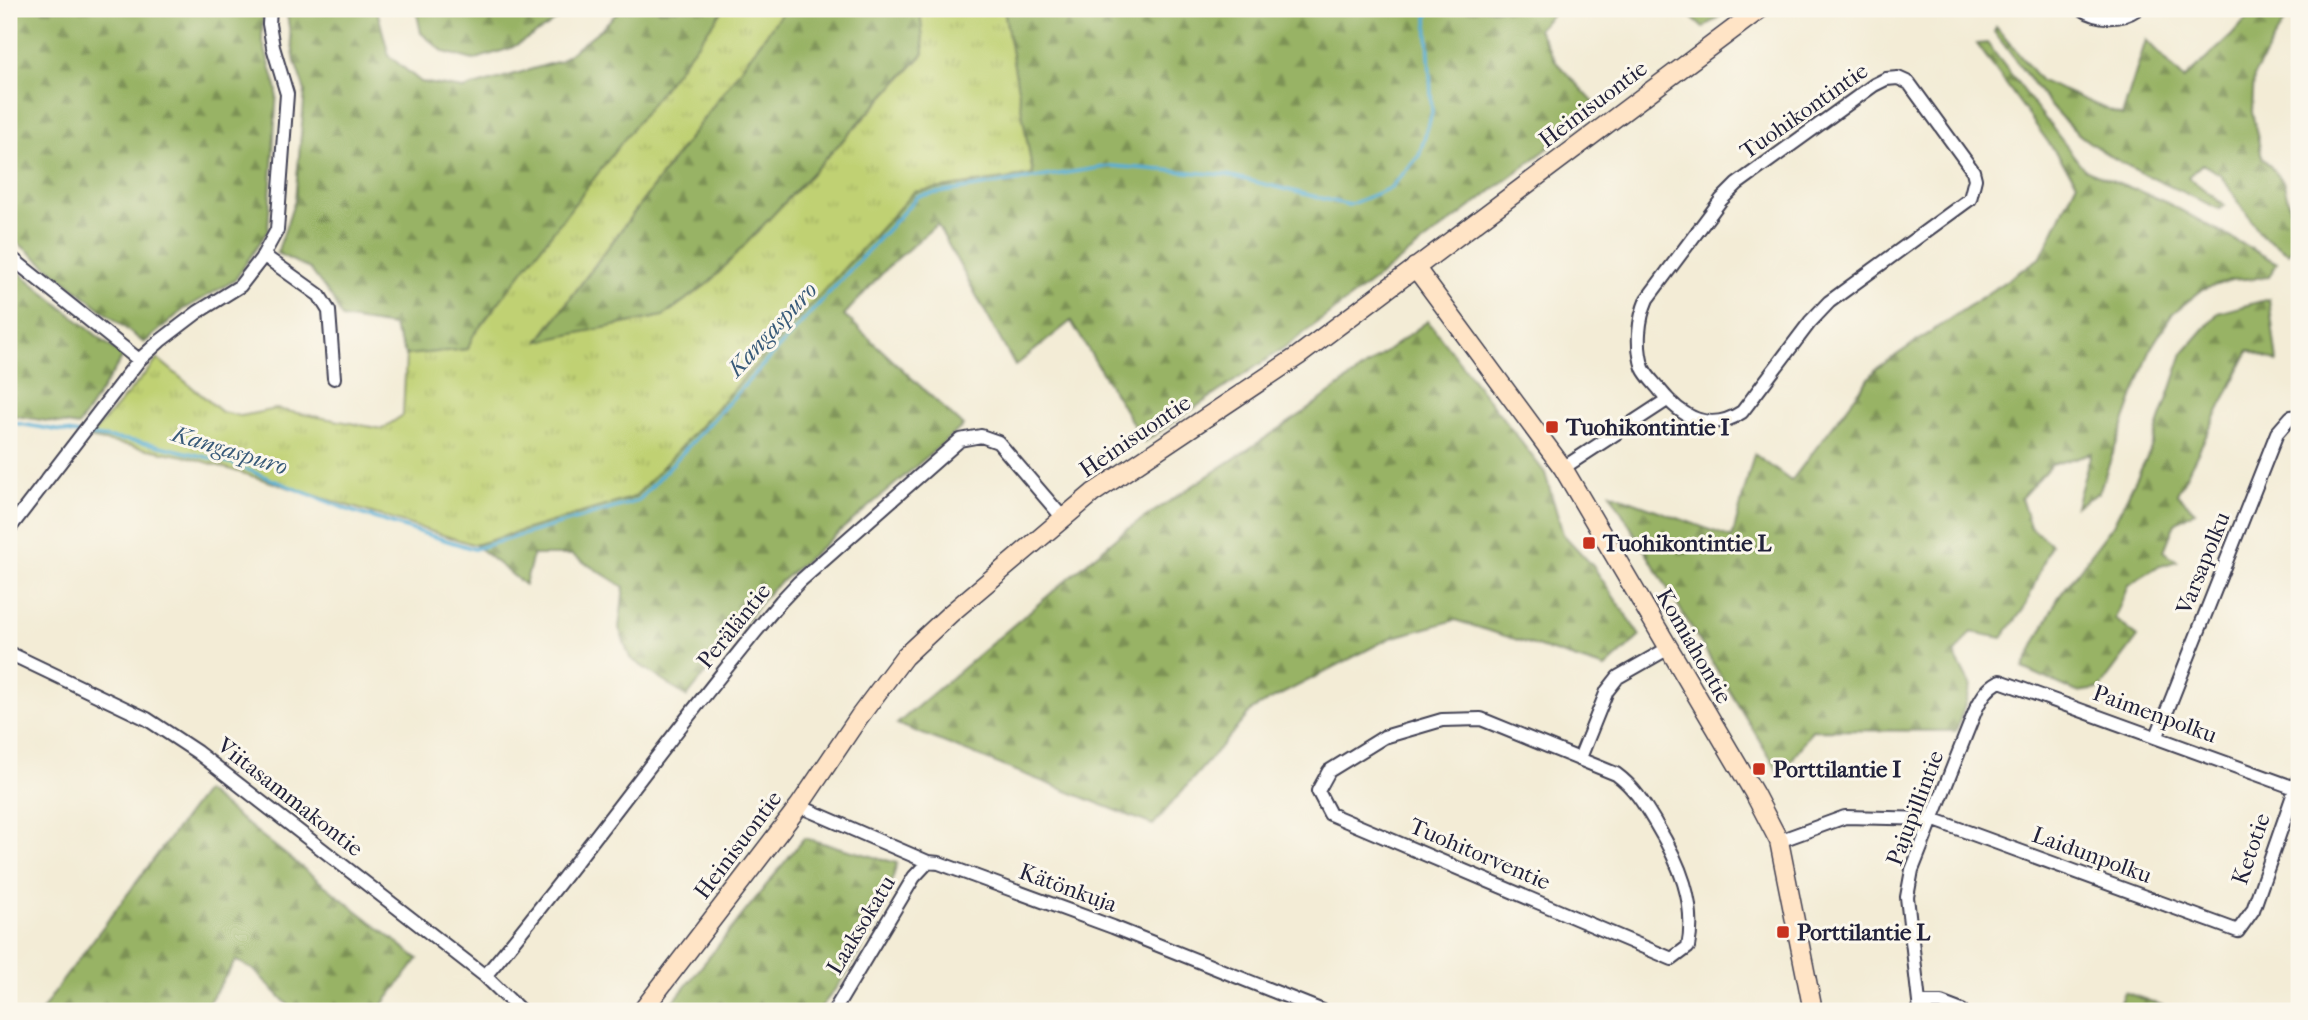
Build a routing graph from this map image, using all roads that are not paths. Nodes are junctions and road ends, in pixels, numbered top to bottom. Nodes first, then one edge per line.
1 (270, 9) edge
2 (1760, 9) edge
3 (2082, 9) edge
4 (2137, 9) edge
5 (263, 255) junction
6 (9, 256) edge
7 (1415, 267) junction
8 (139, 360) junction
9 (334, 378) dead end
10 (1667, 400) junction
11 (2299, 416) edge
12 (1563, 468) junction
13 (1063, 518) junction
14 (9, 528) edge
15 (1667, 649) junction
16 (9, 653) edge
17 (2000, 681) joint
18 (2157, 736) junction
19 (1580, 758) junction
20 (2297, 783) edge
21 (799, 806) junction
22 (1932, 819) junction
23 (1779, 841) junction
24 (928, 862) junction
25 (2238, 931) joint
26 (485, 976) junction
27 (1919, 1007) edge
28 (521, 1011) edge
29 (642, 1011) edge
30 (834, 1011) edge
31 (1323, 1011) edge
32 (1813, 1011) edge
33 (1962, 1011) edge

1 - 5 street
2 - 7 street, Heinisuontie
3 - 4 street
5 - 8 street
5 - 9 street
6 - 8 street
7 - 12 street, Komiahontie
7 - 13 street, Heinisuontie
8 - 14 street
10 - 10 street, Tuohikontintie
10 - 12 street
11 - 18 street, Varsapolku
12 - 15 street, Komiahontie
13 - 21 street, Heinisuontie
13 - 26 street, Peräläntie
15 - 19 street
15 - 23 street, Komiahontie
16 - 26 street, Viitasammakontie
17 - 18 street, Paimenpolku
17 - 22 street, Pajupillintie
18 - 20 street, Paimenpolku
19 - 19 street, Tuohitorventie
20 - 25 street, Ketotie
21 - 24 street, Kätönkuja
21 - 29 street, Heinisuontie
22 - 23 street, Laidunpolku
22 - 25 street, Laidunpolku
22 - 27 street, Pajupillintie
23 - 32 street, Komiahontie
24 - 30 street, Laaksokatu
24 - 31 street, Kätönkuja
26 - 28 street, Viitasammakontie
27 - 33 street, Pajupillintie

